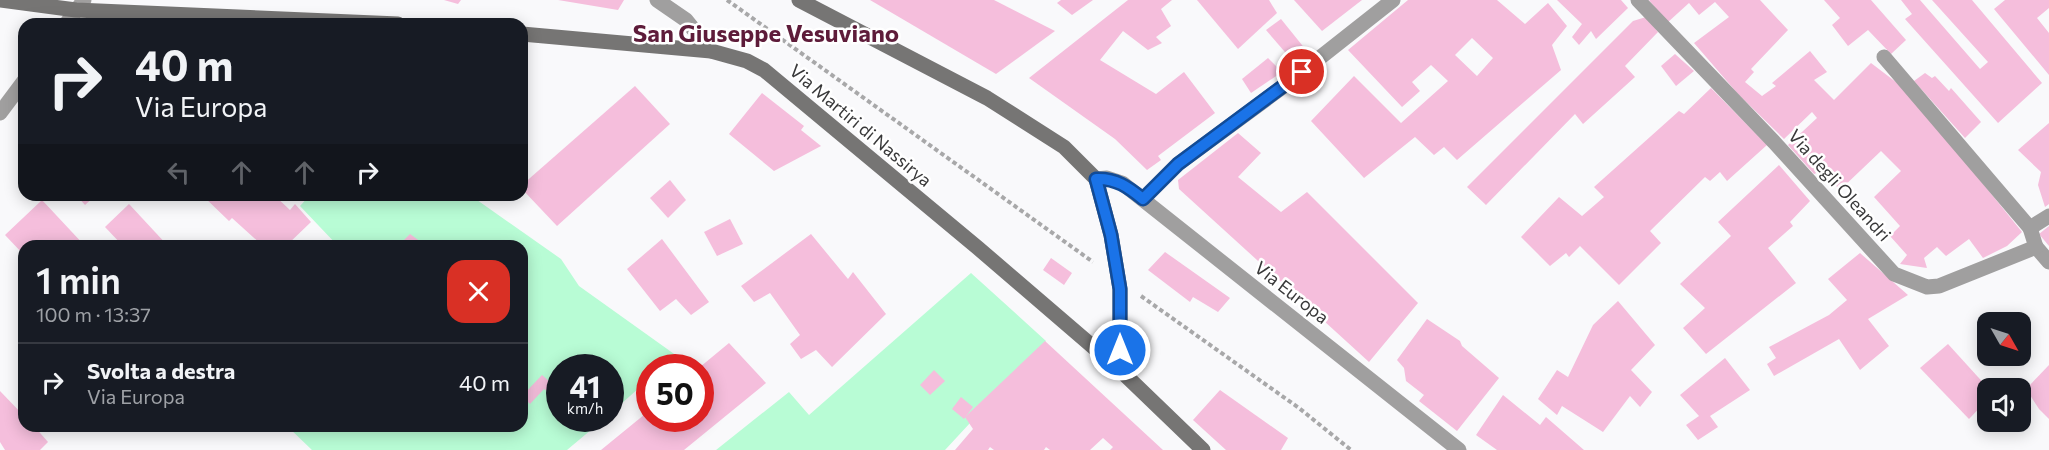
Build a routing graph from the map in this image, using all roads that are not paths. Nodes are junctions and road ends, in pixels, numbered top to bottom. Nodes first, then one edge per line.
1 (0, 0) edge
2 (657, 0) edge
3 (799, 0) edge
4 (1393, 0) edge
5 (1638, 0) edge
6 (80, 5) edge
7 (70, 18) edge
8 (298, 18) edge
9 (528, 35) edge
10 (711, 51) junction
11 (1884, 57) dead end
12 (18, 89) edge
13 (0, 113) edge
14 (1096, 179) junction
15 (1143, 199) junction
16 (2049, 216) edge
17 (2030, 228) junction
18 (2036, 247) junction
19 (2049, 262) edge
20 (1120, 370) junction
21 (1203, 450) edge
22 (1459, 450) edge

1 - 6 street
2 - 10 street
3 - 14 street
4 - 15 street
5 - 18 street, Via degli Oleandri
6 - 7 street
6 - 8 street
9 - 10 street, Via Martiri di Nassirya
10 - 20 street, Via Martiri di Nassirya
11 - 17 street
12 - 13 street
14 - 15 street, Via Europa
14 - 20 street
15 - 22 street, Via Europa
16 - 17 street
17 - 18 street
18 - 19 street
20 - 21 street, Via Martiri di Nassirya

